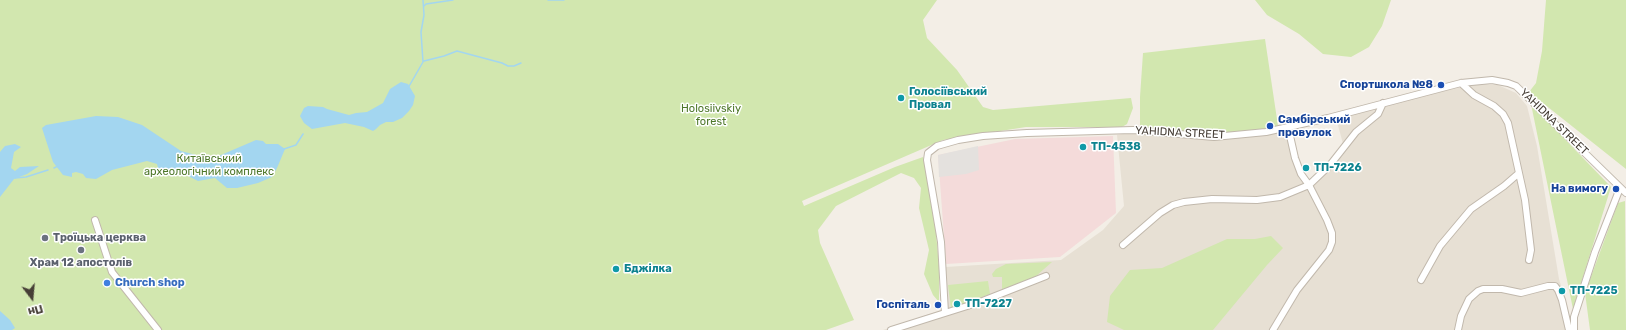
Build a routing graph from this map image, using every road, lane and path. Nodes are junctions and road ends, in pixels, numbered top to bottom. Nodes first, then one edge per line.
1 (1461, 83) junction
2 (1383, 103) junction
3 (1288, 127) junction
4 (1519, 173) junction
5 (1309, 185) junction
6 (1620, 188) junction
7 (1626, 193) edge
8 (96, 220) dead end
9 (1123, 245) dead end
10 (1529, 260) dead end
11 (1046, 276) dead end
12 (1421, 280) dead end
13 (945, 313) junction
14 (158, 330) edge
15 (890, 330) edge
16 (1273, 330) edge
17 (1458, 330) edge
18 (1569, 330) edge
19 (1574, 330) edge

1 - 2 street, YAHIDNA STREET
1 - 4 street
1 - 6 street, YAHIDNA STREET
2 - 3 street, YAHIDNA STREET
2 - 5 street
3 - 5 street
3 - 13 street, YAHIDNA STREET
4 - 10 street
4 - 12 street
5 - 9 street
5 - 16 street
6 - 7 street, YAHIDNA STREET
6 - 19 street
8 - 14 street
11 - 13 street
13 - 15 street
17 - 18 street

